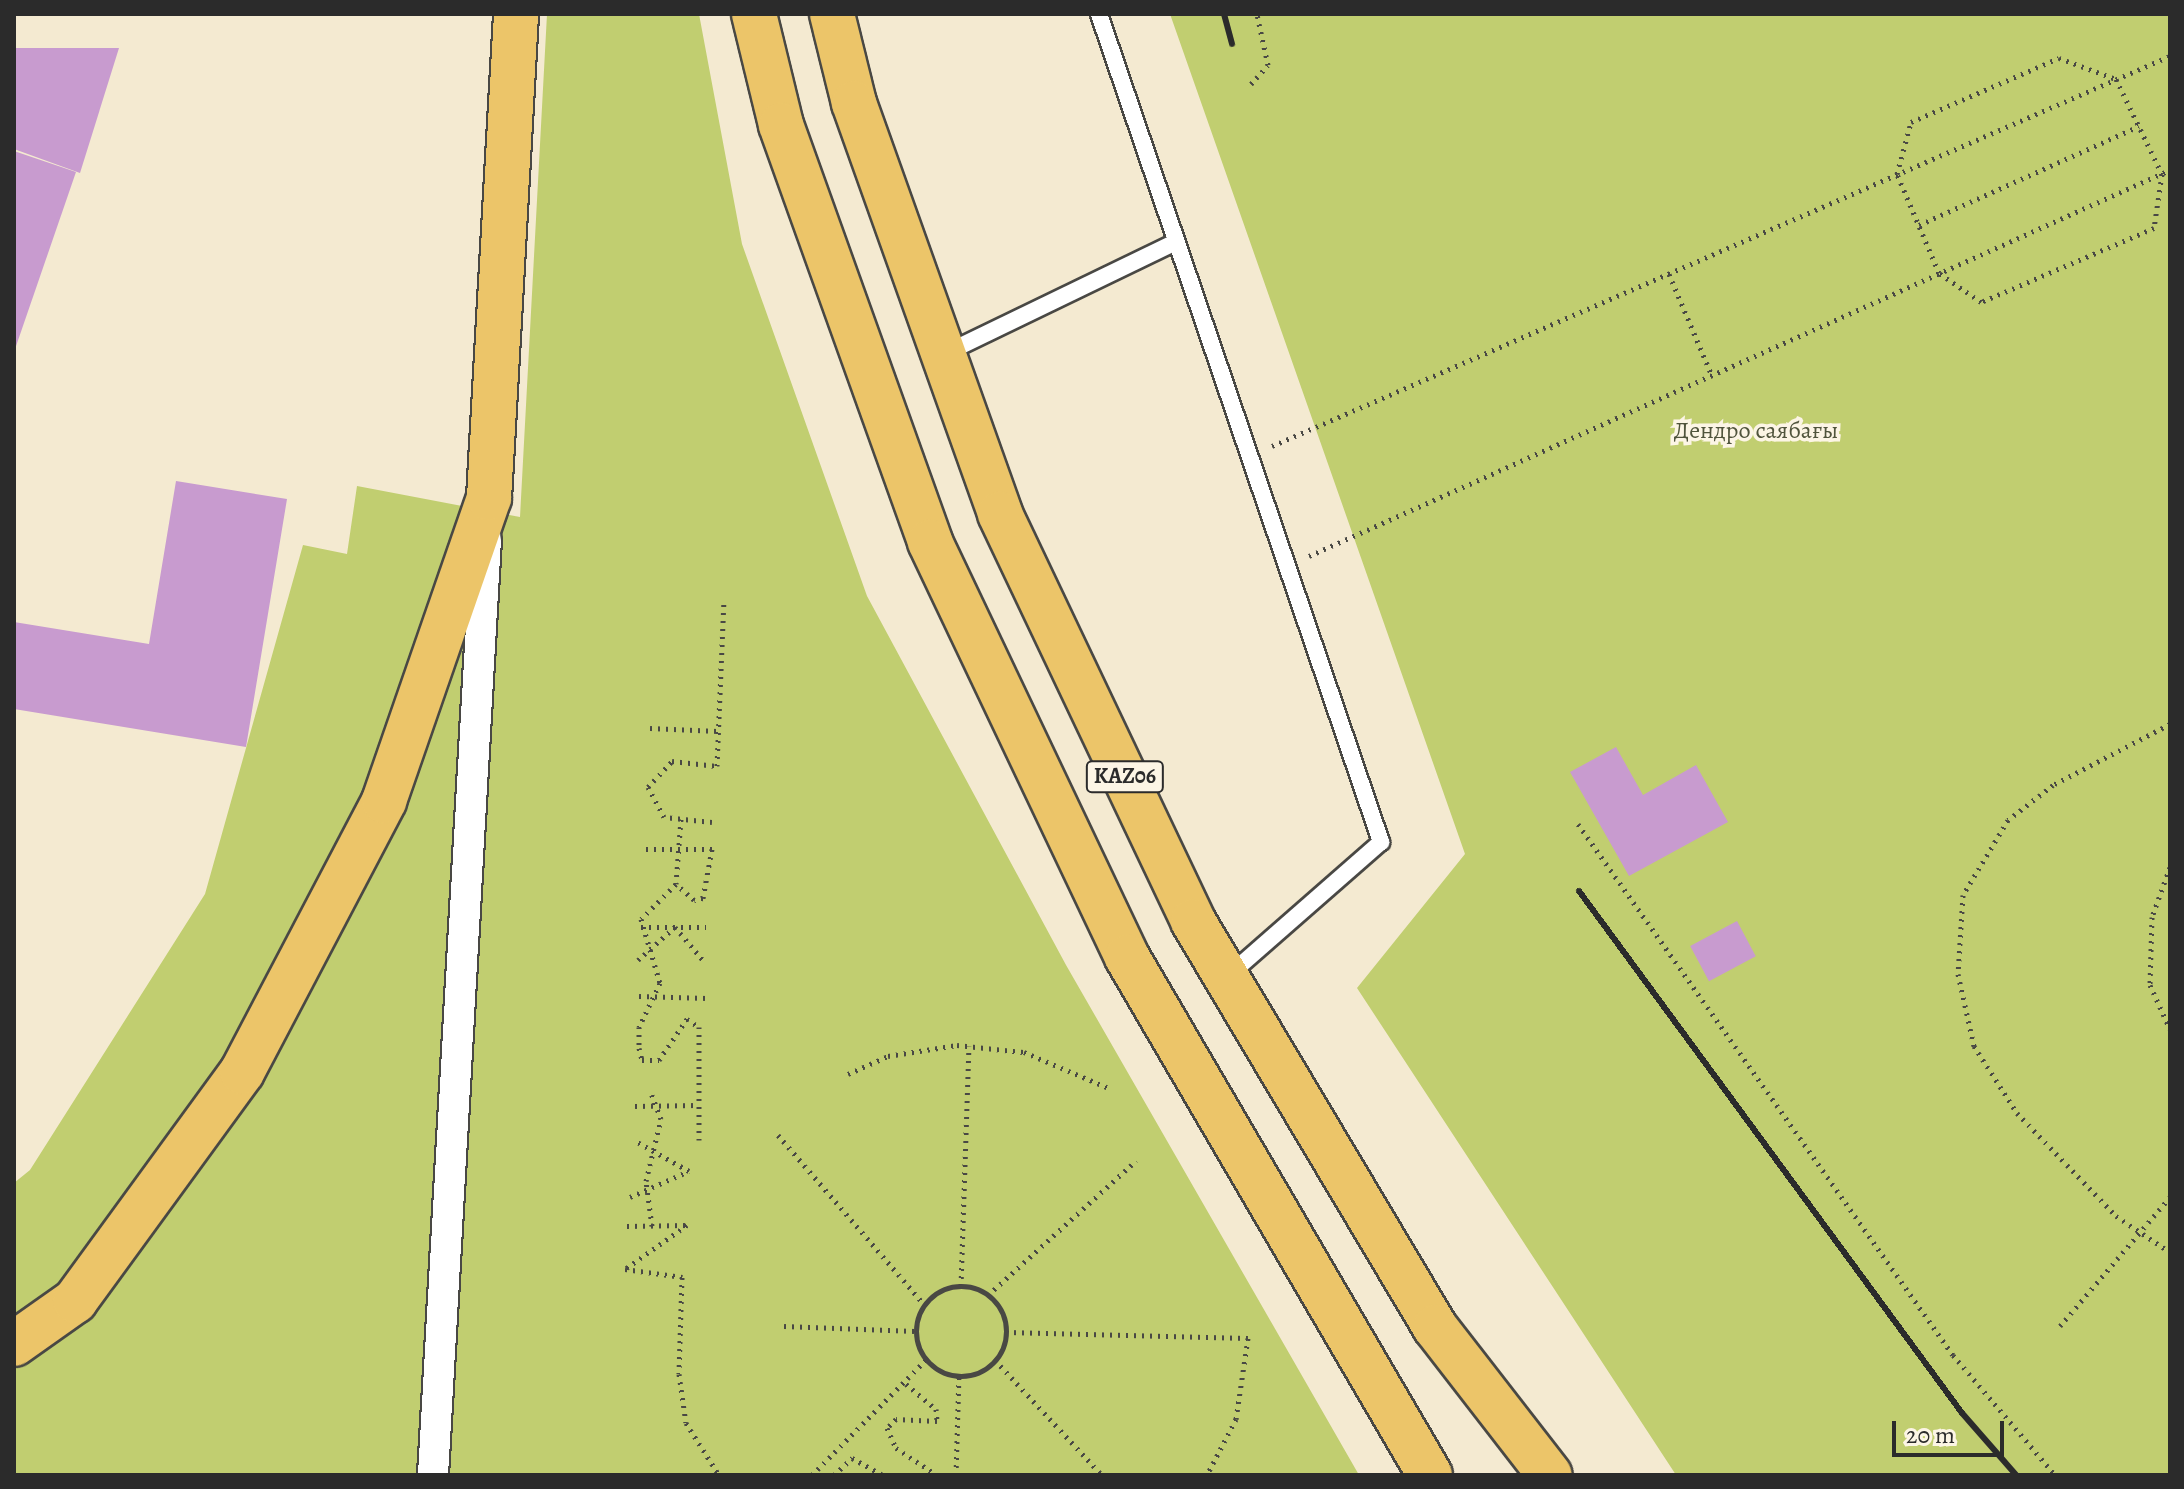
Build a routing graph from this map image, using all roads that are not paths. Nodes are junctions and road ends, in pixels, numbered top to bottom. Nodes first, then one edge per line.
1 (516, 14) edge
2 (754, 14) edge
3 (832, 14) edge
4 (1099, 14) edge
5 (1176, 242) junction
6 (943, 354) junction
7 (489, 498) junction
8 (1226, 977) junction
9 (14, 1344) edge
10 (433, 1475) edge
11 (1430, 1475) edge
12 (1550, 1475) edge

1 - 7 main road
2 - 11 main road, KАZ06
3 - 6 main road, KАZ06
4 - 5 lane
5 - 6 lane
5 - 8 lane
6 - 8 main road, KАZ06
7 - 9 main road
7 - 10 street
8 - 12 main road, KАZ06

